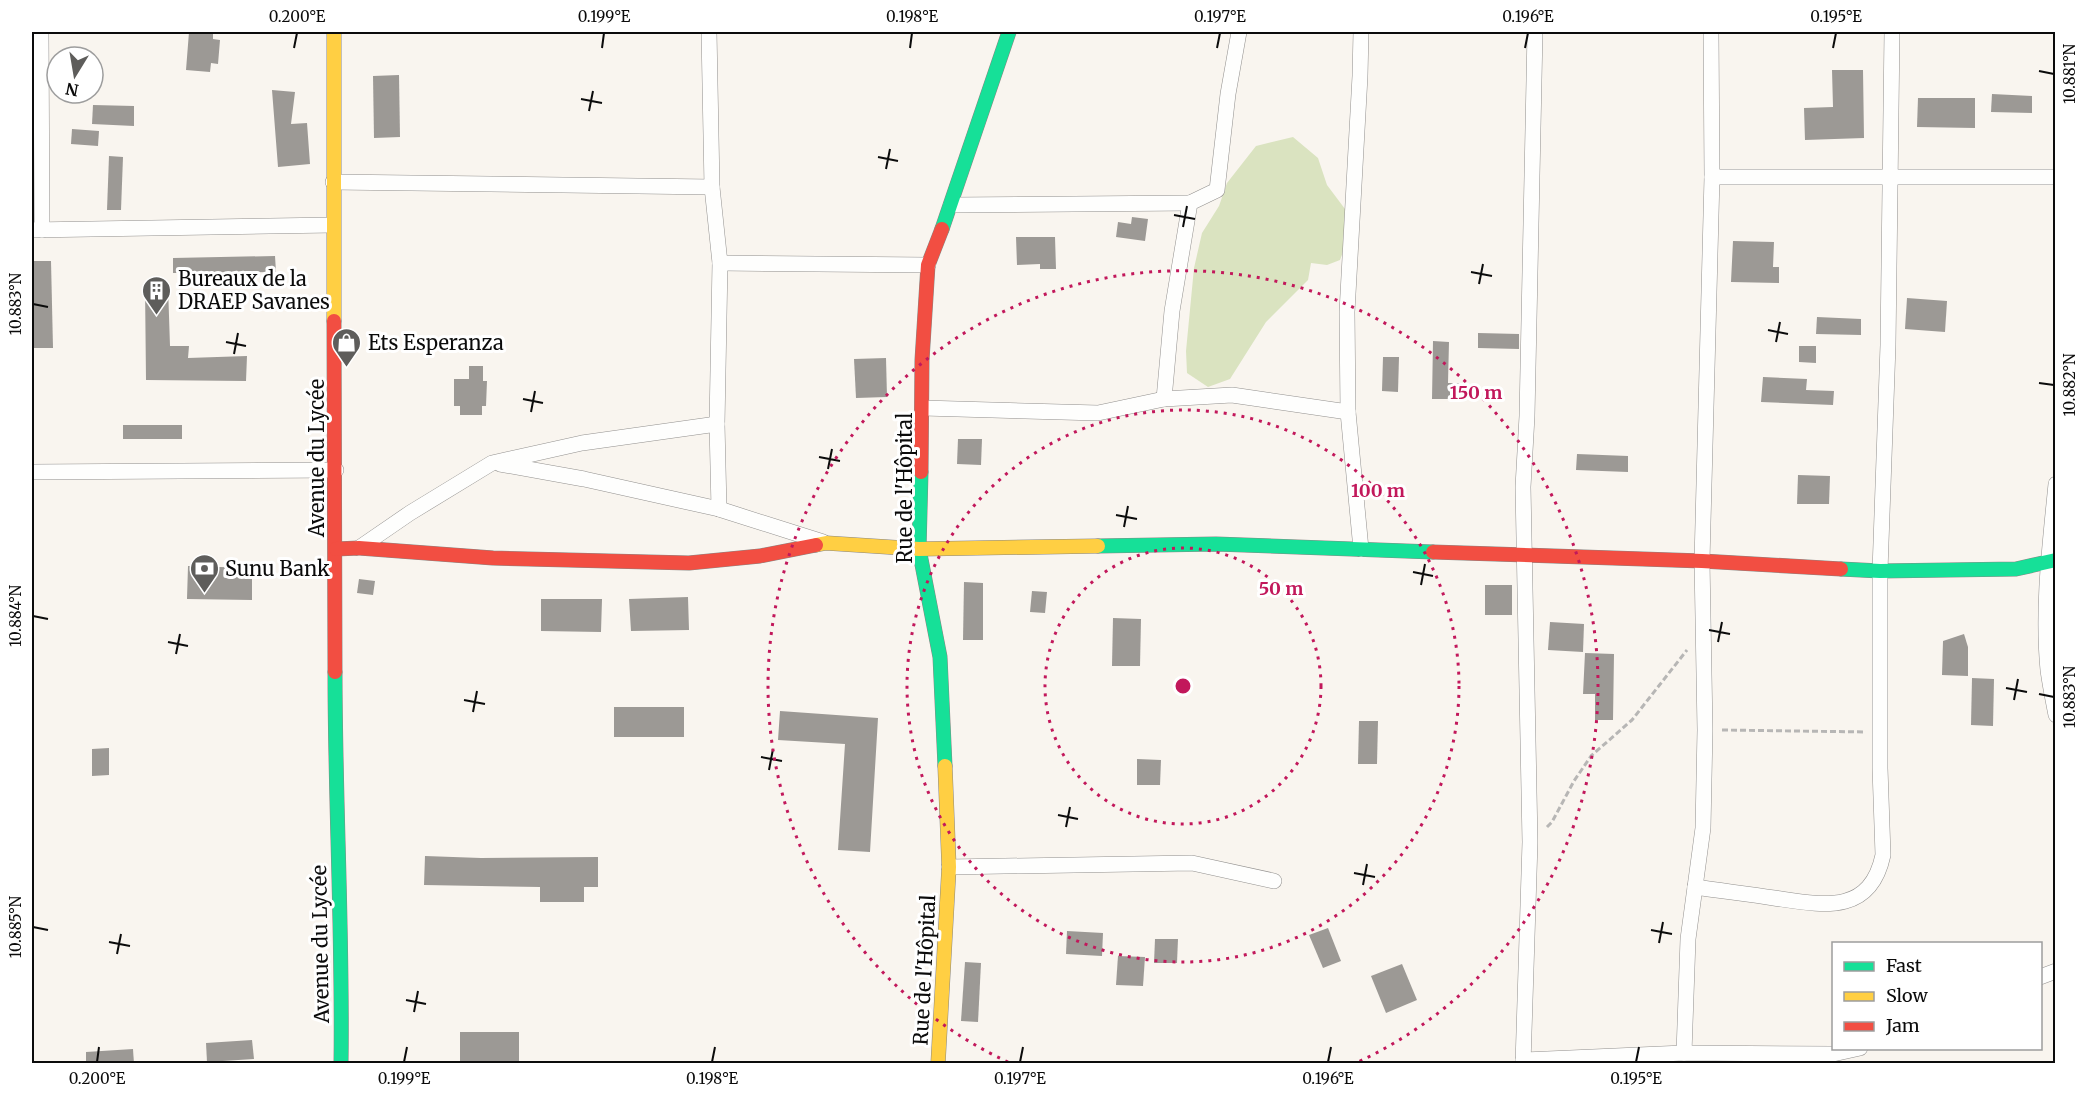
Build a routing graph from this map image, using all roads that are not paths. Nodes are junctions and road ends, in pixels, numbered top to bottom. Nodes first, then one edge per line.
1 (41, 32) edge
2 (334, 32) edge
3 (709, 32) edge
4 (1009, 32) edge
5 (1239, 32) edge
6 (1361, 32) edge
7 (1535, 32) edge
8 (1711, 32) edge
9 (1892, 32) edge
10 (1890, 176) junction
11 (1712, 177) junction
12 (2055, 177) edge
13 (333, 182) junction
14 (712, 187) junction
15 (1190, 203) junction
16 (951, 205) junction
17 (333, 225) junction
18 (37, 230) edge
19 (720, 263) junction
20 (928, 265) junction
21 (1164, 399) junction
22 (924, 408) junction
23 (1348, 412) junction
24 (717, 424) junction
25 (492, 463) junction
26 (336, 470) junction
27 (32, 472) edge
28 (2055, 484) edge
29 (719, 509) junction
30 (826, 543) junction
31 (359, 548) junction
32 (336, 549) junction
33 (919, 549) junction
34 (1361, 549) junction
35 (1523, 555) junction
36 (1702, 561) junction
37 (2052, 561) edge
38 (1880, 571) junction
39 (2055, 716) edge
40 (949, 867) junction
41 (1274, 881) dead end
42 (1695, 886) junction
43 (1851, 1050) edge
44 (1684, 1053) junction
45 (1523, 1062) edge
46 (341, 1064) edge
47 (938, 1064) edge

1 - 18 street
2 - 13 street, Avenue du Lycée
3 - 14 street
4 - 16 street, Rue de l'Hôpital
5 - 15 street
6 - 23 street
7 - 35 street
8 - 11 street
9 - 10 street
10 - 11 street
10 - 12 street
10 - 38 street
11 - 36 street
13 - 14 street
13 - 17 street, Avenue du Lycée
14 - 19 street
15 - 16 street
15 - 21 street
16 - 20 street, Rue de l'Hôpital
17 - 18 street
17 - 26 street, Avenue du Lycée
19 - 20 street
19 - 24 street
20 - 22 street, Rue de l'Hôpital
21 - 22 street
21 - 23 street
22 - 33 street, Rue de l'Hôpital
23 - 34 street
24 - 25 street
24 - 29 street
25 - 29 street
25 - 31 street
26 - 27 street
26 - 32 street, Avenue du Lycée
28 - 37 street
29 - 30 street
30 - 31 street
30 - 33 street
31 - 32 street
32 - 46 street, Avenue du Lycée
33 - 34 street
33 - 40 street, Rue de l'Hôpital
34 - 35 street
35 - 36 street
35 - 45 street
36 - 38 street
36 - 42 street
37 - 38 street
37 - 39 street
38 - 42 street
40 - 41 street
40 - 47 street, Rue de l'Hôpital
42 - 44 street
43 - 44 street
44 - 45 street

